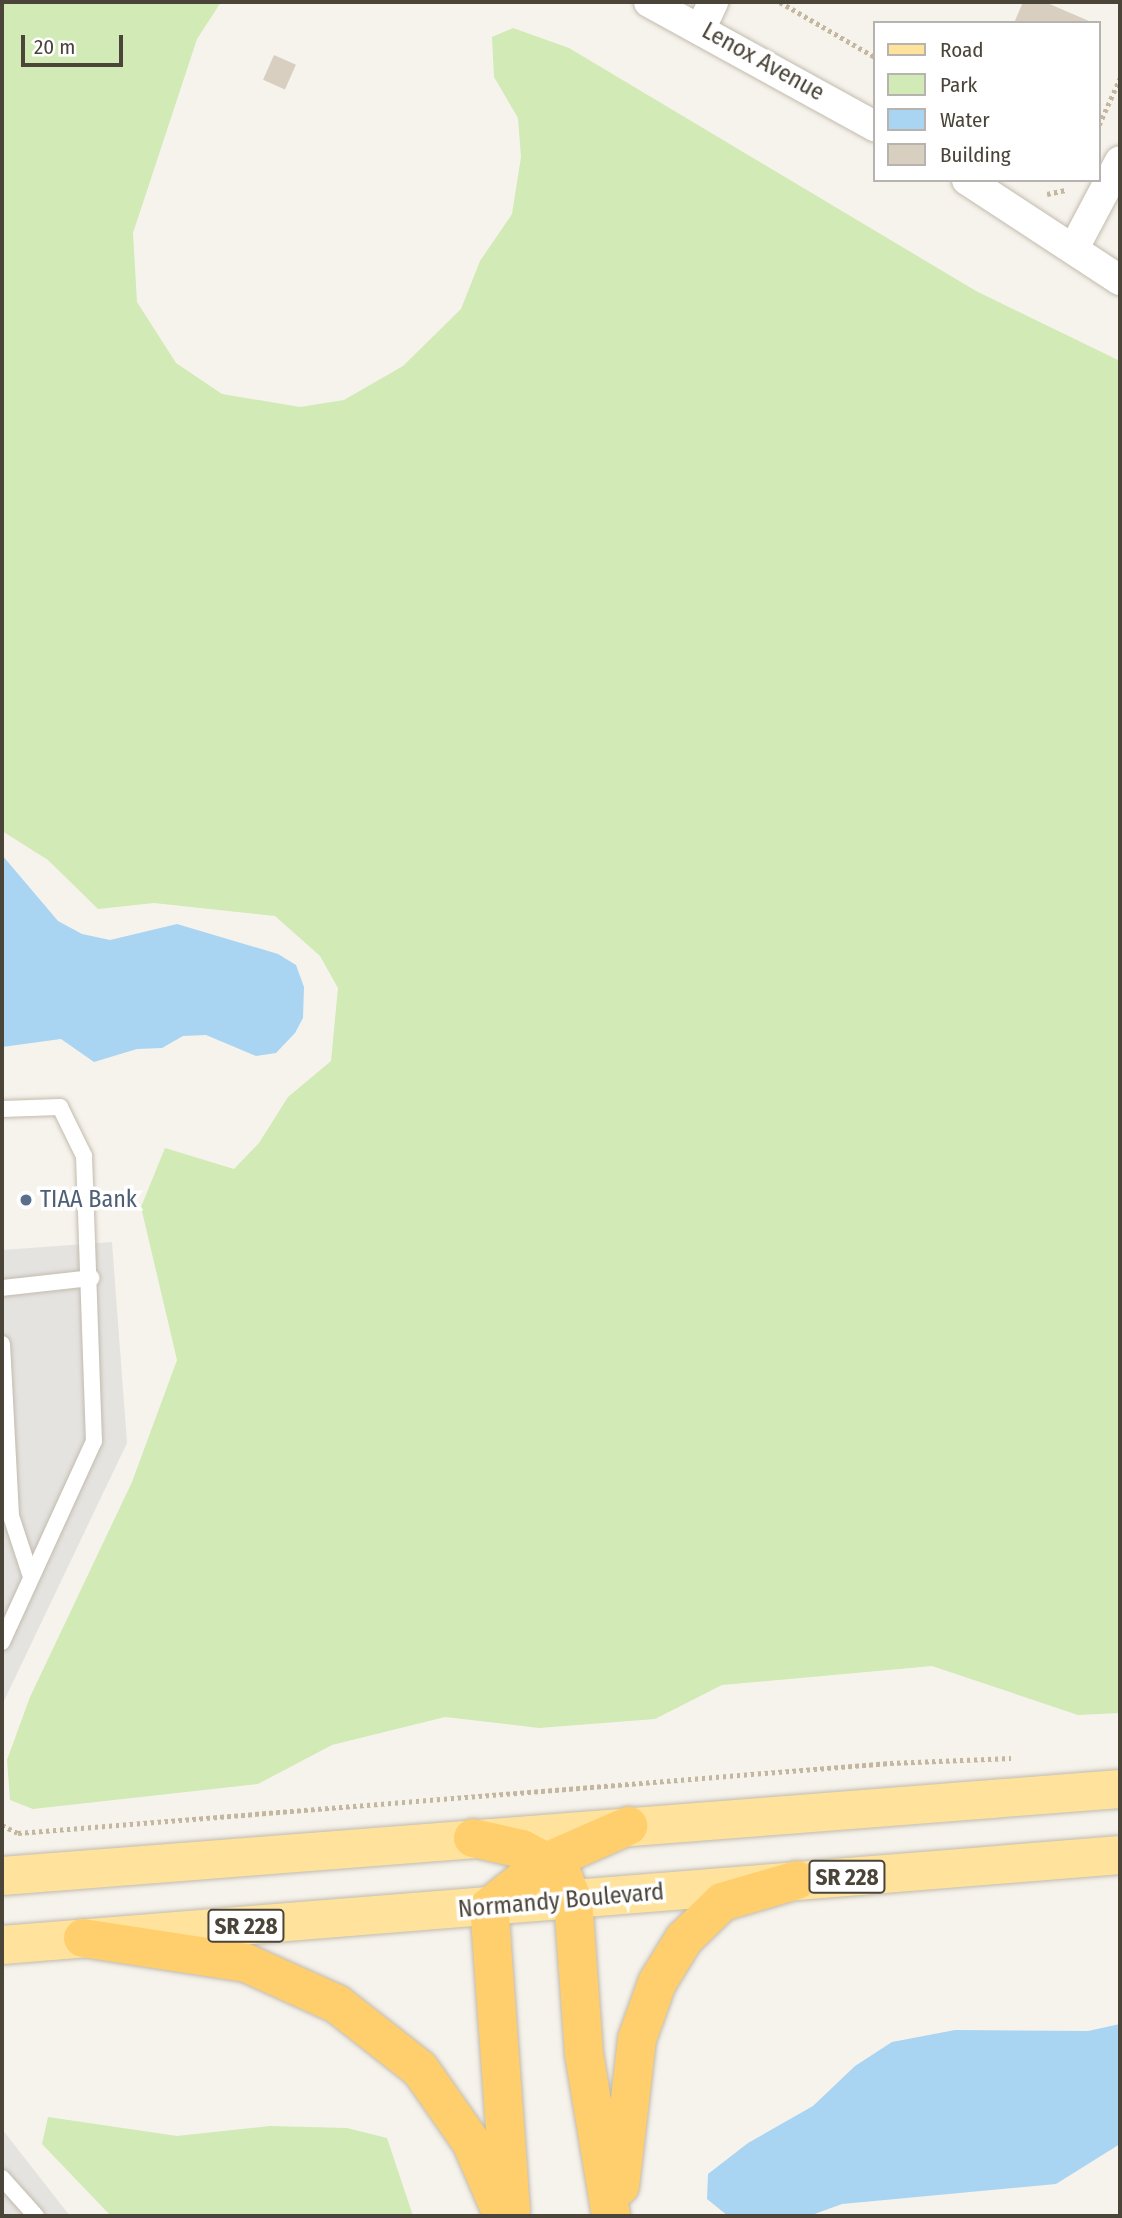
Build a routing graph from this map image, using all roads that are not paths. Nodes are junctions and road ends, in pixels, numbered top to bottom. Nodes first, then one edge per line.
1 (649, 2) edge
2 (707, 15) edge
3 (874, 124) edge
4 (1120, 161) edge
5 (970, 182) edge
6 (1074, 248) junction
7 (1120, 280) edge
8 (2, 1109) edge
9 (91, 1278) junction
10 (2, 1288) edge
11 (2, 1344) edge
12 (31, 1577) junction
13 (2, 1642) edge
14 (1120, 1788) edge
15 (628, 1826) junction
16 (473, 1838) junction
17 (1120, 1855) edge
18 (546, 1861) junction
19 (2, 1876) edge
20 (797, 1880) junction
21 (573, 1900) junction
22 (489, 1907) junction
23 (83, 1938) junction
24 (2, 1945) edge
25 (2, 2178) edge
26 (36, 2216) edge
27 (503, 2216) edge
28 (512, 2216) edge
29 (614, 2216) edge

1 - 2 street, Lenox Avenue
2 - 3 street, Lenox Avenue
4 - 6 street
5 - 6 street
6 - 7 street
8 - 9 lane
9 - 10 lane
9 - 12 lane
11 - 12 lane
12 - 13 lane
14 - 15 main road
15 - 16 main road
15 - 18 highway
16 - 18 highway
16 - 19 main road
17 - 20 main road, Normandy Boulevard / SR 228
18 - 21 highway
18 - 22 highway
20 - 21 main road, Normandy Boulevard / SR 228
20 - 29 highway
21 - 22 main road, Normandy Boulevard / SR 228
21 - 29 highway
22 - 23 main road, Normandy Boulevard / SR 228
22 - 28 highway
23 - 24 main road, Normandy Boulevard / SR 228
23 - 27 highway
25 - 26 lane

